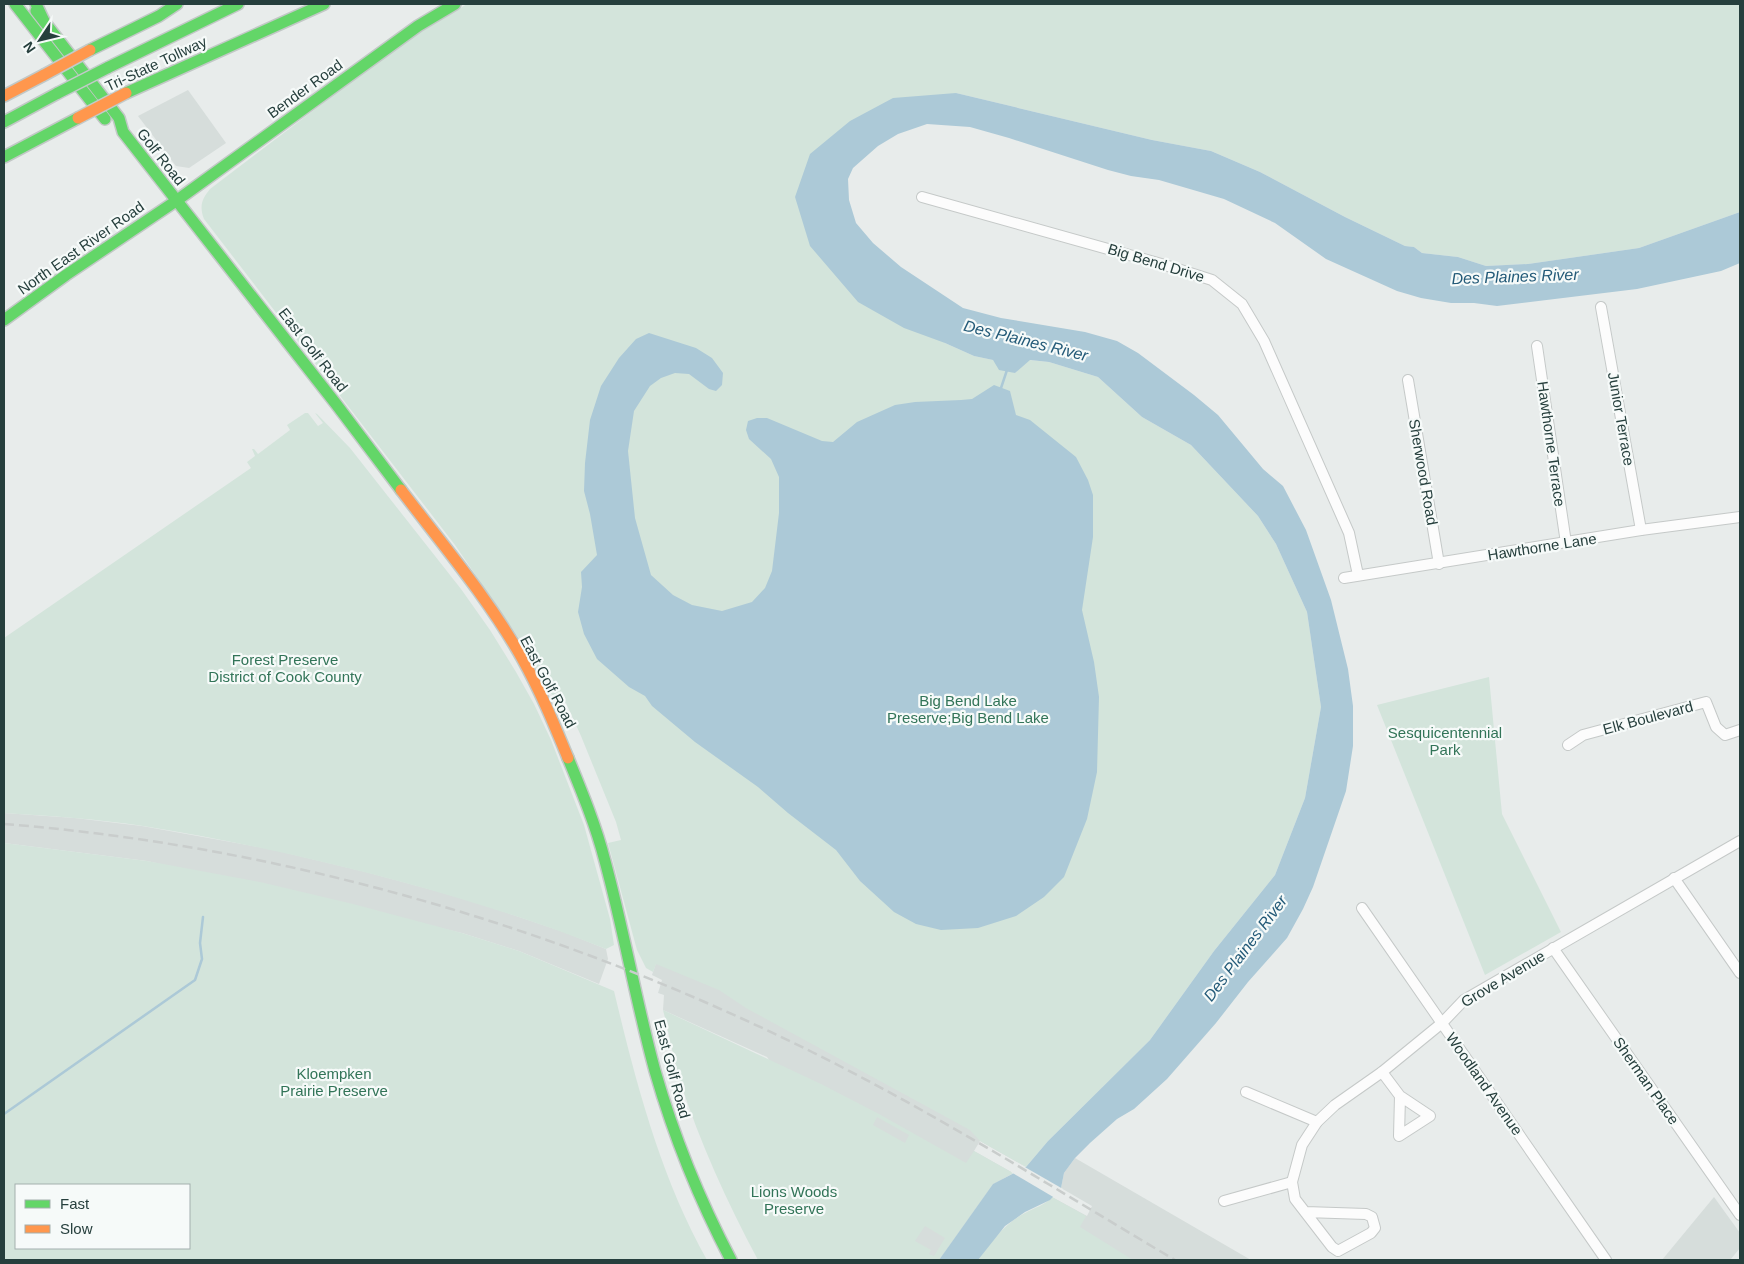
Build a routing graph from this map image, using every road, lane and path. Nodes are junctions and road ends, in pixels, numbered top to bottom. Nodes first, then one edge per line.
1 (15, 4) edge
2 (30, 4) edge
3 (36, 4) edge
4 (177, 4) edge
5 (238, 4) edge
6 (324, 4) edge
7 (454, 4) edge
8 (44, 21) junction
9 (4, 96) edge
10 (4, 122) edge
11 (123, 132) junction
12 (4, 157) edge
13 (922, 197) dead end
14 (176, 201) junction
15 (1601, 307) dead end
16 (4, 320) edge
17 (1537, 346) dead end
18 (1408, 380) dead end
19 (1740, 517) edge
20 (1641, 530) junction
21 (1566, 543) junction
22 (1439, 564) junction
23 (1358, 576) junction
24 (1344, 578) dead end
25 (1740, 730) edge
26 (1568, 745) dead end
27 (1740, 841) edge
28 (1674, 878) junction
29 (1362, 908) dead end
30 (1553, 948) junction
31 (1740, 973) edge
32 (1442, 1023) junction
33 (1382, 1072) junction
34 (1246, 1092) dead end
35 (1400, 1096) dead end
36 (1318, 1122) junction
37 (1292, 1182) junction
38 (1224, 1201) dead end
39 (1305, 1212) junction
40 (1740, 1215) edge
41 (731, 1260) edge
42 (1606, 1260) edge

1 - 11 main road, Golf Road
2 - 8 main road, Golf Road
3 - 8 main road
4 - 9 main road, bridge
5 - 10 main road, Tri-State Tollway, bridge
6 - 12 main road, Tri-State Tollway, bridge
7 - 14 main road, Bender Road
8 - 11 main road, Golf Road
11 - 14 main road, Golf Road
13 - 23 street, Big Bend Drive
14 - 16 main road, North East River Road
14 - 41 main road, East Golf Road
15 - 20 street, Junior Terrace
17 - 21 street, Hawthorne Terrace
18 - 22 street, Sherwood Road
19 - 20 street, Hawthorne Lane
20 - 21 street, Hawthorne Lane
21 - 22 street, Hawthorne Lane
22 - 23 street, Hawthorne Lane
23 - 24 street, Hawthorne Lane
25 - 26 street, Elk Boulevard
27 - 28 street, Grove Avenue
28 - 30 street, Grove Avenue
28 - 31 street
29 - 32 street, Woodland Avenue
30 - 32 street, Grove Avenue
30 - 40 street, Sherman Place
32 - 33 street, Grove Avenue
32 - 42 street, Woodland Avenue
33 - 35 street
33 - 36 street, Grove Avenue
34 - 36 street
36 - 37 street, Grove Avenue
37 - 38 street
37 - 39 street
39 - 39 street

